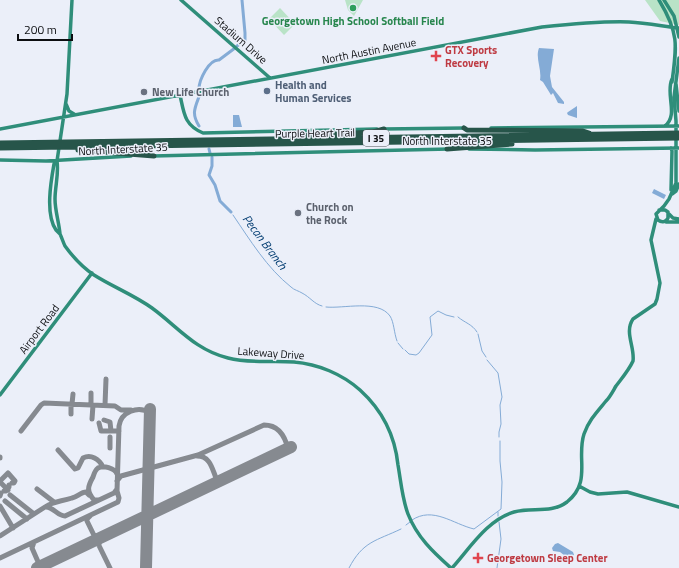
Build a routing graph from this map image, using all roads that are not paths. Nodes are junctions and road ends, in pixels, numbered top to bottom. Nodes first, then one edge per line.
1 (72, 0) edge
2 (181, 0) edge
3 (659, 0) edge
4 (664, 0) edge
5 (676, 27) edge
6 (679, 37) edge
7 (679, 58) edge
8 (674, 77) junction
9 (270, 78) junction
10 (180, 95) junction
11 (66, 102) junction
12 (679, 111) edge
13 (76, 115) junction
14 (63, 116) junction
15 (671, 119) junction
16 (679, 120) edge
17 (679, 126) edge
18 (665, 127) junction
19 (464, 128) junction
20 (0, 129) edge
21 (384, 129) junction
22 (679, 133) edge
23 (596, 134) junction
24 (679, 138) edge
25 (248, 140) junction
26 (554, 140) junction
27 (0, 143) edge
28 (49, 147) junction
29 (0, 148) edge
30 (679, 148) edge
31 (447, 149) junction
32 (672, 150) junction
33 (679, 152) edge
34 (154, 156) junction
35 (0, 160) edge
36 (46, 161) junction
37 (57, 161) junction
38 (54, 167) junction
39 (679, 184) edge
40 (671, 194) junction
41 (669, 199) junction
42 (659, 210) junction
43 (668, 213) junction
44 (656, 219) junction
45 (679, 219) edge
46 (664, 222) junction
47 (679, 222) edge
48 (654, 229) junction
49 (60, 234) junction
50 (92, 274) junction
51 (0, 395) edge
52 (579, 486) junction
53 (679, 507) edge
54 (452, 568) edge

1 - 11 main road, Lakeway Drive
2 - 9 main road, Stadium Drive
3 - 5 main road
4 - 5 main road
5 - 6 main road
5 - 8 main road
5 - 9 main road, North Austin Avenue
7 - 8 main road
8 - 12 main road
8 - 15 main road
8 - 40 main road
9 - 10 main road, North Austin Avenue
10 - 13 main road, North Austin Avenue
10 - 21 main road, North Interstate 35
11 - 13 main road
11 - 14 main road, Lakeway Drive
13 - 14 main road, North Austin Avenue
14 - 20 main road
14 - 37 main road, Lakeway Drive
15 - 16 main road
15 - 18 main road
17 - 18 main road, North Interstate 35
18 - 19 main road, North Interstate 35
19 - 21 main road, North Interstate 35
19 - 23 highway
21 - 25 highway
22 - 23 highway, Purple Heart Trail / I 35
23 - 25 highway, Purple Heart Trail / I 35
24 - 26 highway, Purple Heart Trail / I 35
25 - 27 highway, Purple Heart Trail / I 35
26 - 28 highway, Purple Heart Trail / I 35
26 - 31 highway
28 - 29 highway, Purple Heart Trail / I 35
28 - 34 highway
30 - 32 main road, North Interstate 35
31 - 32 main road, North Interstate 35
31 - 34 main road, North Interstate 35
32 - 33 main road
32 - 40 main road
34 - 37 main road, North Interstate 35
35 - 36 main road, North Interstate 35
36 - 37 main road, North Interstate 35
36 - 38 main road
37 - 38 main road, Lakeway Drive
37 - 49 main road, Lakeway Drive
38 - 49 main road, Lakeway Drive
39 - 40 main road
40 - 41 main road
41 - 42 main road
41 - 43 main road
42 - 43 main road
42 - 44 main road
43 - 45 main road
43 - 46 main road
44 - 46 main road
44 - 48 main road
46 - 47 main road
46 - 48 main road
48 - 52 main road
49 - 50 main road, Lakeway Drive
50 - 51 main road, Airport Road
50 - 54 main road, Lakeway Drive
52 - 53 main road
52 - 54 main road

